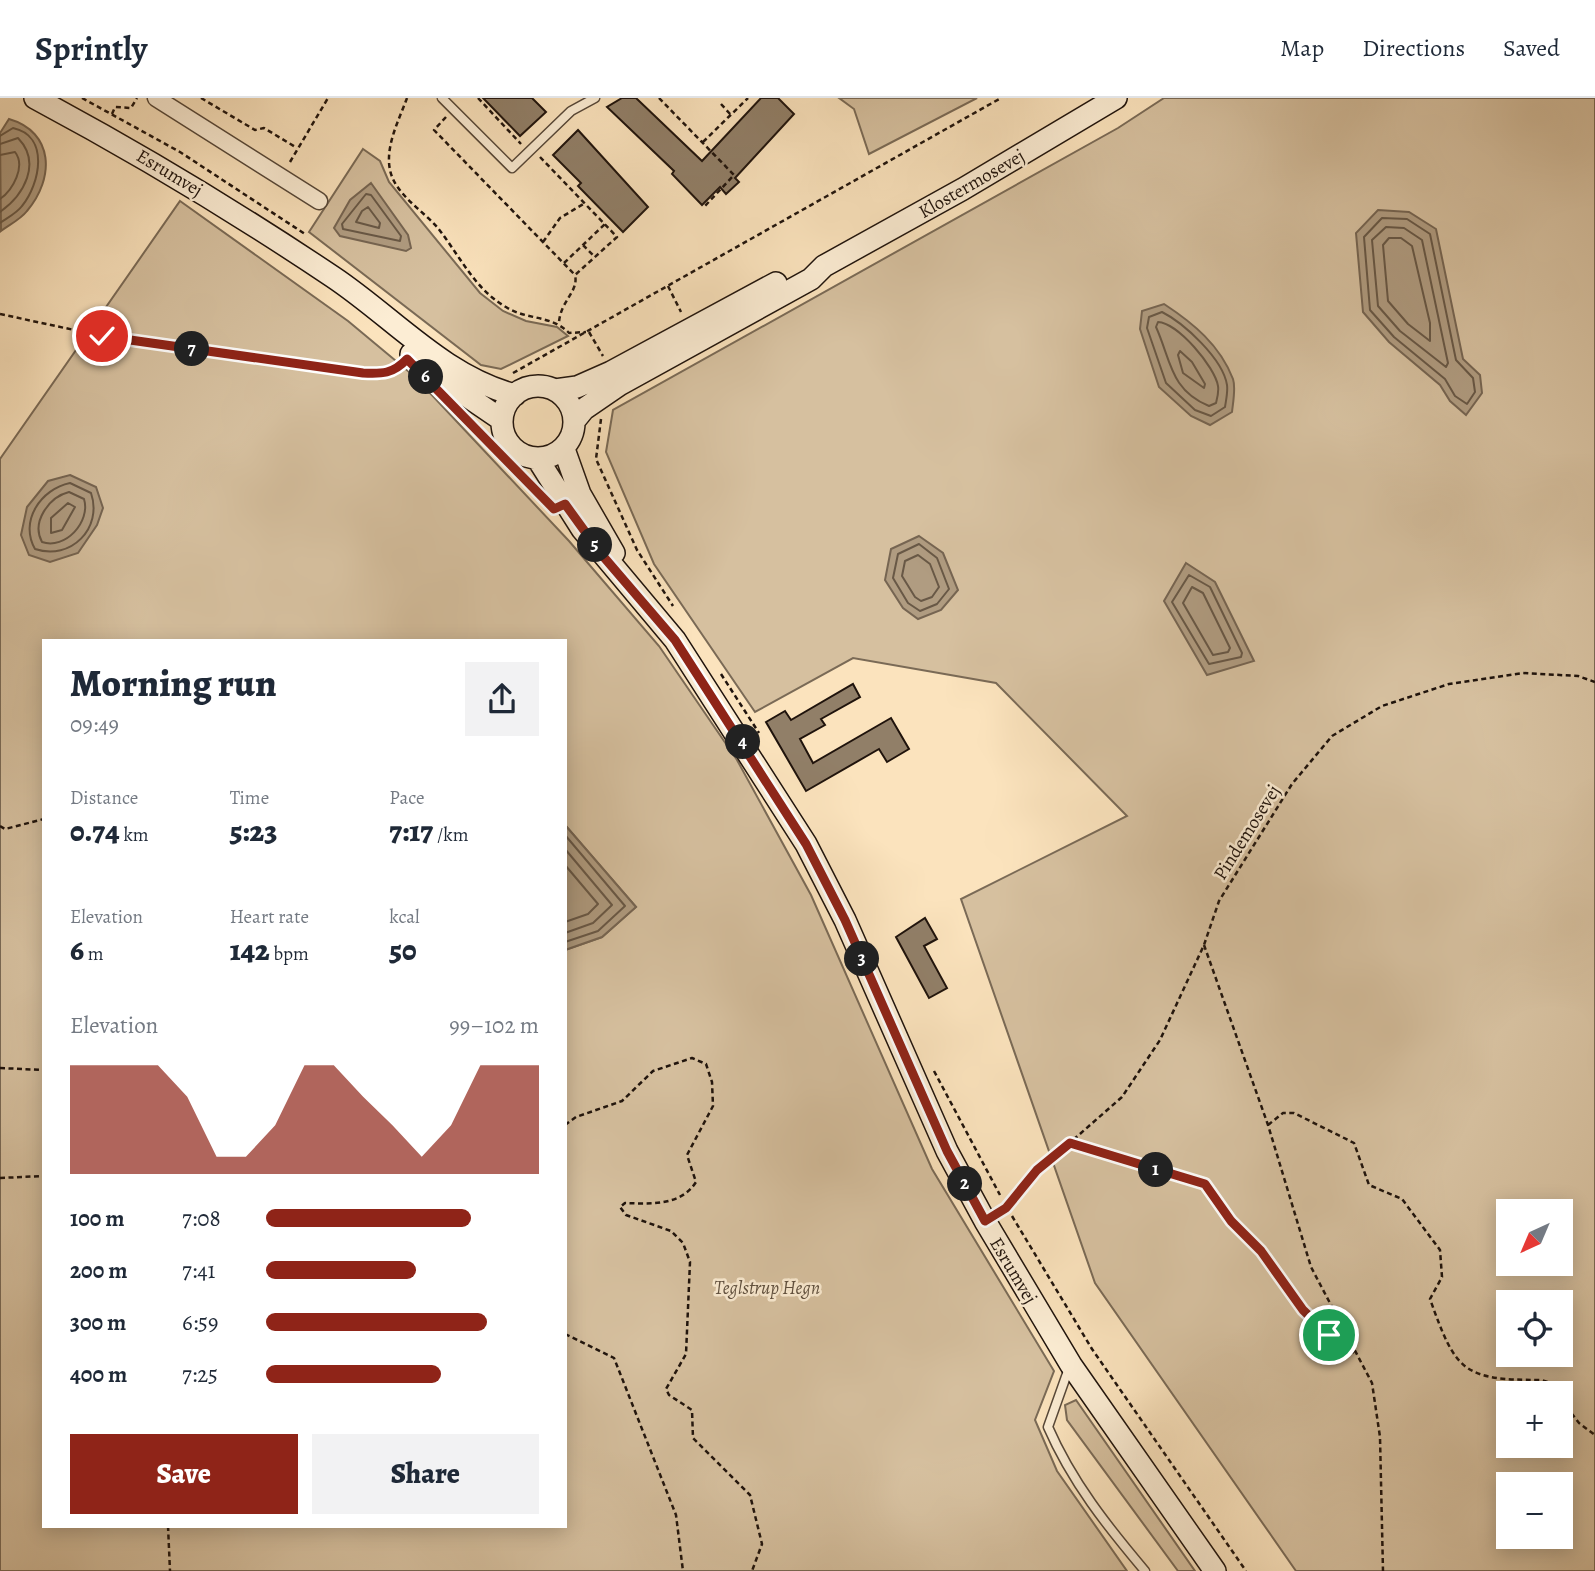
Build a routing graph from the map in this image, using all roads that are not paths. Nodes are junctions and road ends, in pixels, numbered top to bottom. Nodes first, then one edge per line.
1 (35, 98) edge
2 (156, 98) edge
3 (442, 98) edge
4 (595, 98) edge
5 (1116, 98) edge
6 (319, 201) dead end
7 (298, 257) junction
8 (824, 266) junction
9 (512, 385) junction
10 (555, 390) junction
11 (502, 420) junction
12 (575, 420) junction
13 (564, 449) junction
14 (537, 458) junction
15 (634, 589) junction
16 (1037, 1170) road end
17 (985, 1221) junction
18 (1070, 1365) junction
19 (1145, 1571) edge
20 (1215, 1571) edge

1 - 7 main road, Esrumvej
2 - 6 street
3 - 4 lane
5 - 8 main road, Klostermosevej
7 - 9 main road, Esrumvej
7 - 11 main road, Esrumvej
8 - 10 main road, Klostermosevej
8 - 12 main road, Klostermosevej
9 - 10 main road
9 - 11 main road
10 - 12 main road
11 - 14 main road
12 - 13 main road
13 - 14 main road
13 - 15 main road, Esrumvej
14 - 15 main road, Esrumvej
15 - 17 main road, Esrumvej
16 - 17 lane
17 - 18 main road, Esrumvej
18 - 19 lane
18 - 20 main road, Esrumvej

